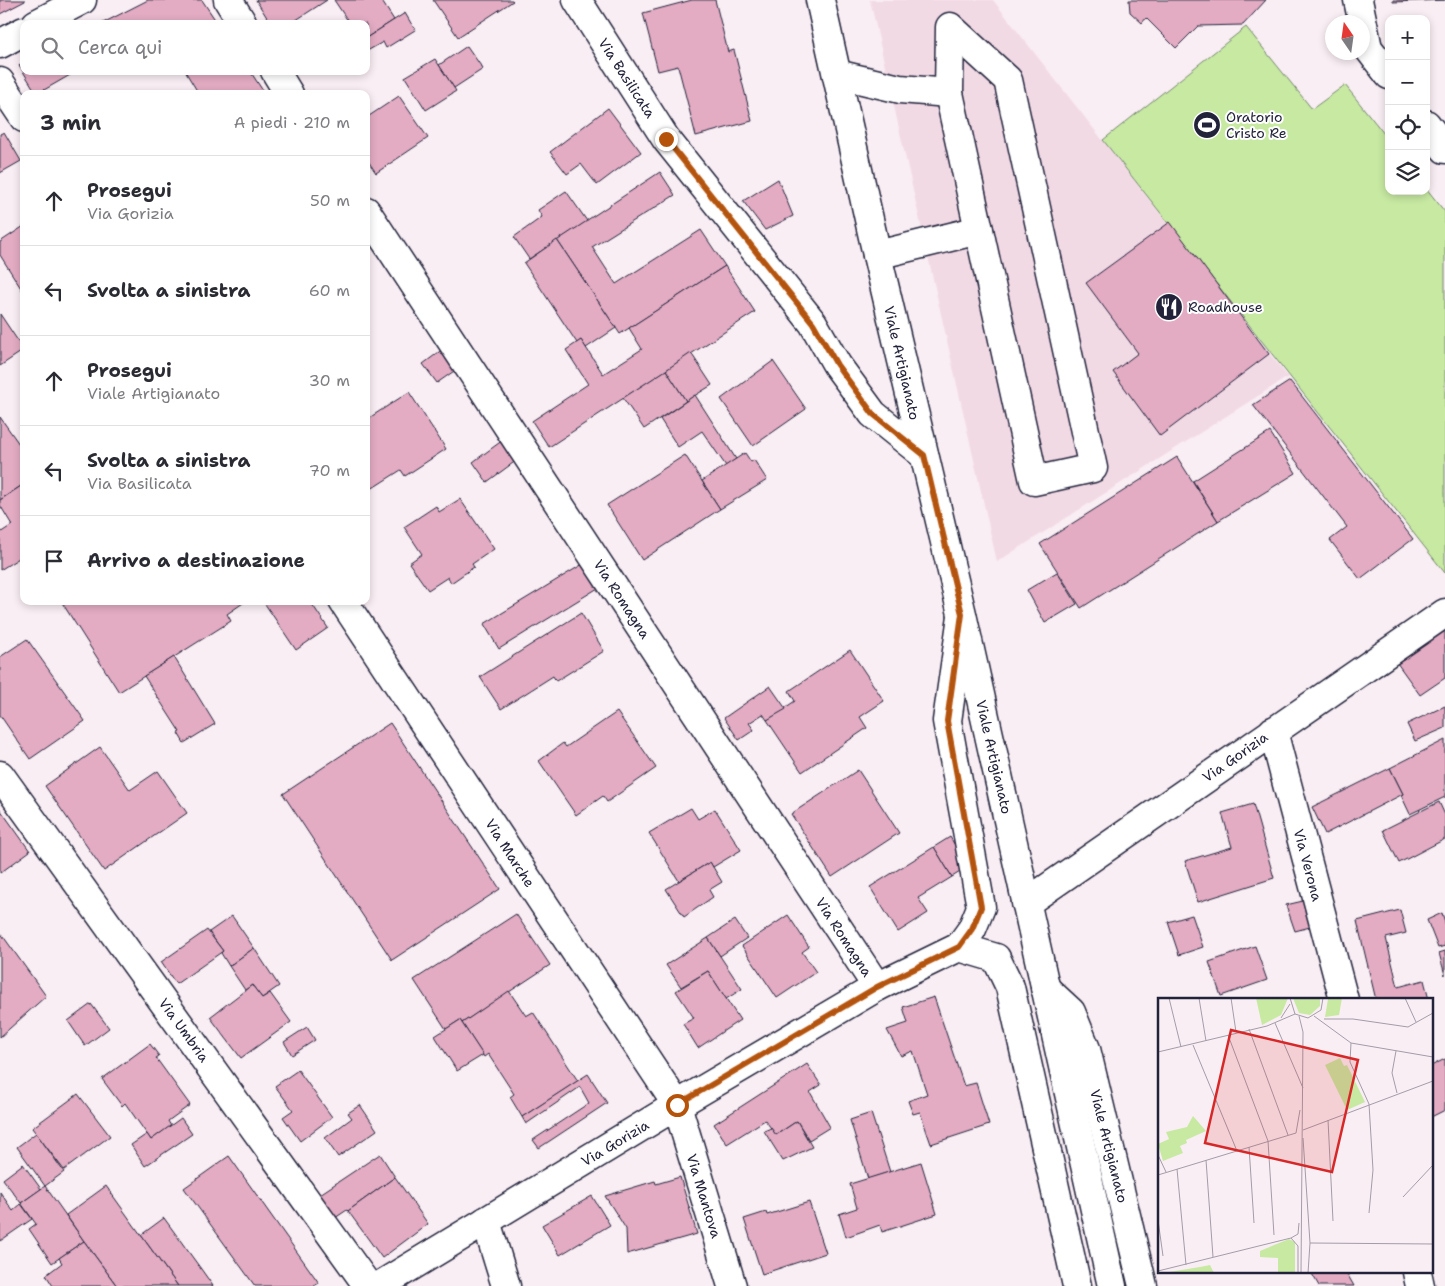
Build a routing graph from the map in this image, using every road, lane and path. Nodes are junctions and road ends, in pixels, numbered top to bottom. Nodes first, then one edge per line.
1 (228, 0) edge
2 (577, 0) edge
3 (820, 0) edge
4 (1358, 0) edge
5 (240, 20) edge
6 (20, 33) edge
7 (0, 44) edge
8 (1385, 71) edge
9 (837, 74) junction
10 (277, 75) edge
11 (0, 82) edge
12 (287, 90) edge
13 (949, 93) junction
14 (20, 112) edge
15 (1430, 129) edge
16 (1445, 149) edge
17 (370, 216) edge
18 (979, 230) junction
19 (877, 255) junction
20 (924, 455) junction
21 (347, 605) edge
22 (1445, 612) edge
23 (962, 614) junction
24 (1273, 731) junction
25 (0, 775) edge
26 (1026, 903) junction
27 (959, 947) junction
28 (877, 987) junction
29 (1045, 988) junction
30 (1343, 998) edge
31 (677, 1105) junction
32 (486, 1221) junction
33 (368, 1286) edge
34 (379, 1286) edge
35 (506, 1286) edge
36 (732, 1286) edge
37 (1077, 1286) edge
38 (1112, 1286) edge
39 (1143, 1286) edge

1 - 5 street
2 - 20 street, Via Basilicata
3 - 9 street, Viale Artigianato
4 - 8 street
6 - 7 street
9 - 13 street
9 - 19 street, Viale Artigianato
10 - 12 street
11 - 14 street
13 - 18 street
13 - 18 street
15 - 16 street
17 - 28 street, Via Romagna
18 - 19 street
19 - 20 street, Viale Artigianato
20 - 23 street, Viale Artigianato
21 - 31 street, Via Marche
22 - 24 street, Via Gorizia
23 - 26 street, Viale Artigianato
23 - 27 street
24 - 26 street, Via Gorizia
24 - 30 street, Via Verona
25 - 33 street, Via Umbria
26 - 29 street, Viale Artigianato
27 - 28 street, Via Gorizia
27 - 37 street
28 - 31 street, Via Gorizia
29 - 38 street, Viale Artigianato
29 - 39 street, Viale Artigianato
31 - 32 street, Via Gorizia
31 - 36 street, Via Mantova
32 - 34 street, Via Gorizia
32 - 35 street

